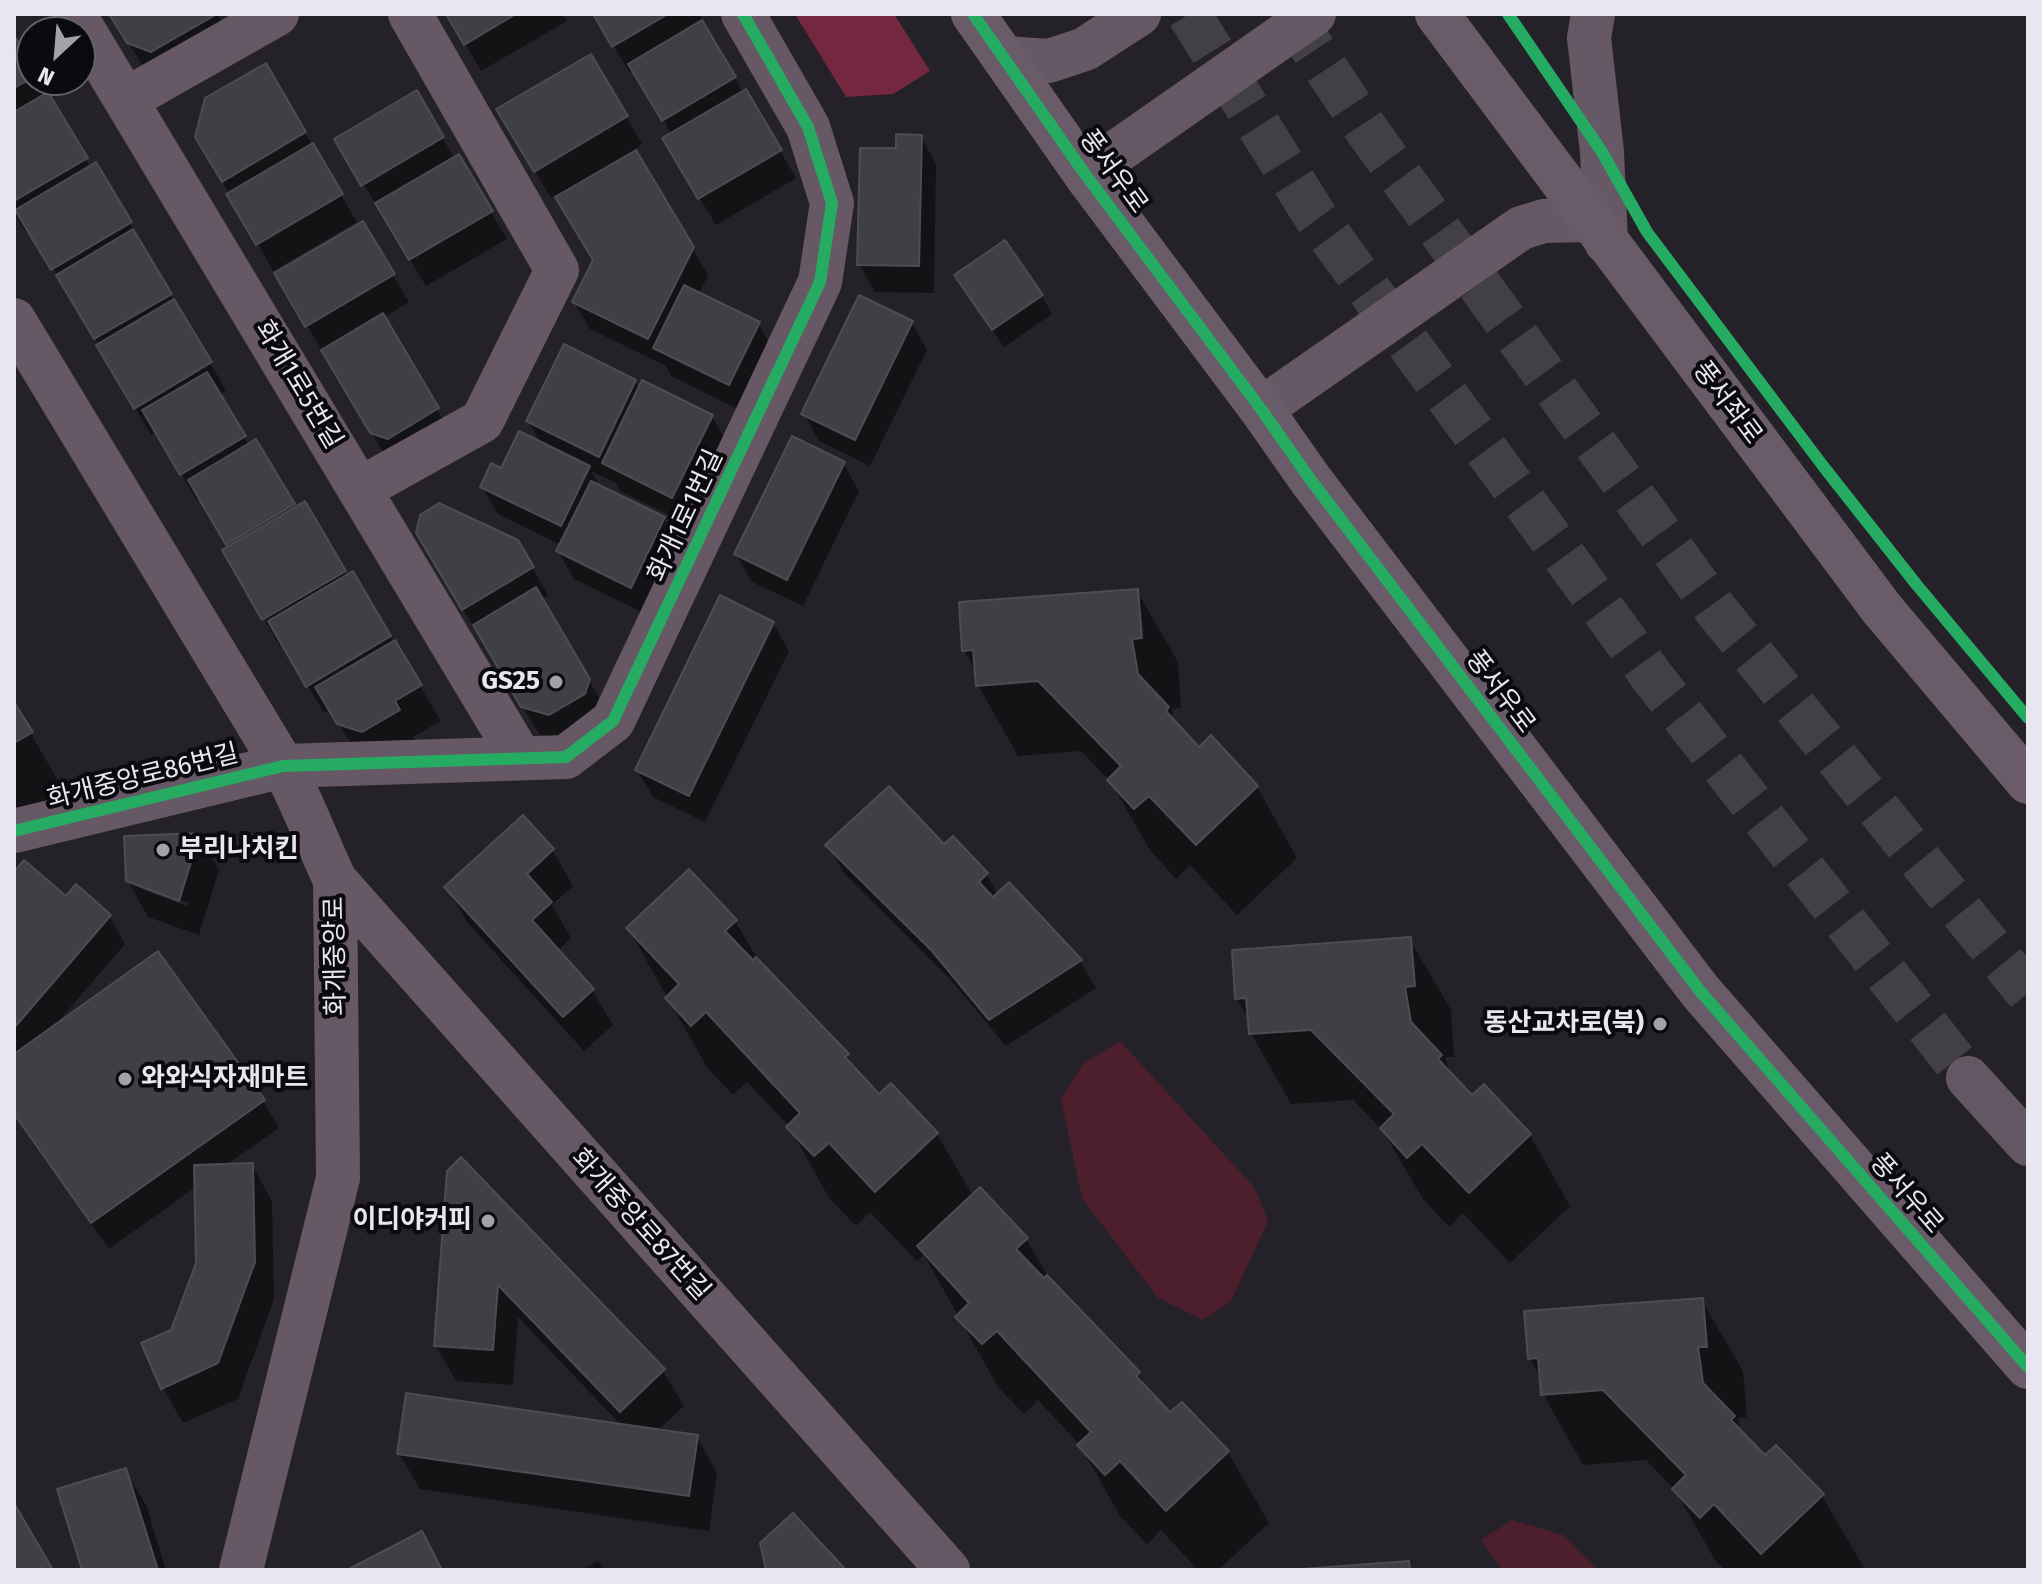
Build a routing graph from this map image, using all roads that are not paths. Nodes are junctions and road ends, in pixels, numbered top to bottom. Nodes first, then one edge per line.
1 (74, 14) edge
2 (277, 14) edge
3 (410, 14) edge
4 (743, 14) edge
5 (973, 14) edge
6 (1139, 14) edge
7 (1314, 14) edge
8 (1437, 14) edge
9 (1593, 14) edge
10 (1004, 58) junction
11 (127, 99) junction
12 (1085, 174) junction
13 (1597, 231) junction
14 (14, 320) edge
15 (1261, 409) junction
16 (360, 489) junction
17 (520, 757) junction
18 (283, 766) junction
19 (2028, 782) edge
20 (14, 831) edge
21 (335, 880) junction
22 (1968, 1078) tunnel mouth
23 (2028, 1144) edge
24 (2028, 1367) edge
25 (241, 1570) edge
26 (948, 1570) edge

1 - 11 street, 화개1로5번길
2 - 11 street
3 - 16 street
4 - 17 street, 화개1로1번길
5 - 10 street, 풍서우로
6 - 10 street
7 - 12 street
8 - 13 street, 풍서좌로
9 - 13 street
10 - 12 street, 풍서우로
11 - 16 street, 화개1로5번길
12 - 15 street, 풍서우로
13 - 15 street
13 - 19 street, 풍서좌로
14 - 18 street, 화개중앙로
15 - 24 street, 풍서우로
16 - 17 street, 화개1로5번길
17 - 18 street, 화개1로1번길
18 - 20 street, 화개중앙로86번길
18 - 21 street, 화개중앙로
21 - 25 street, 화개중앙로
21 - 26 street, 화개중앙로87번길
22 - 23 highway

